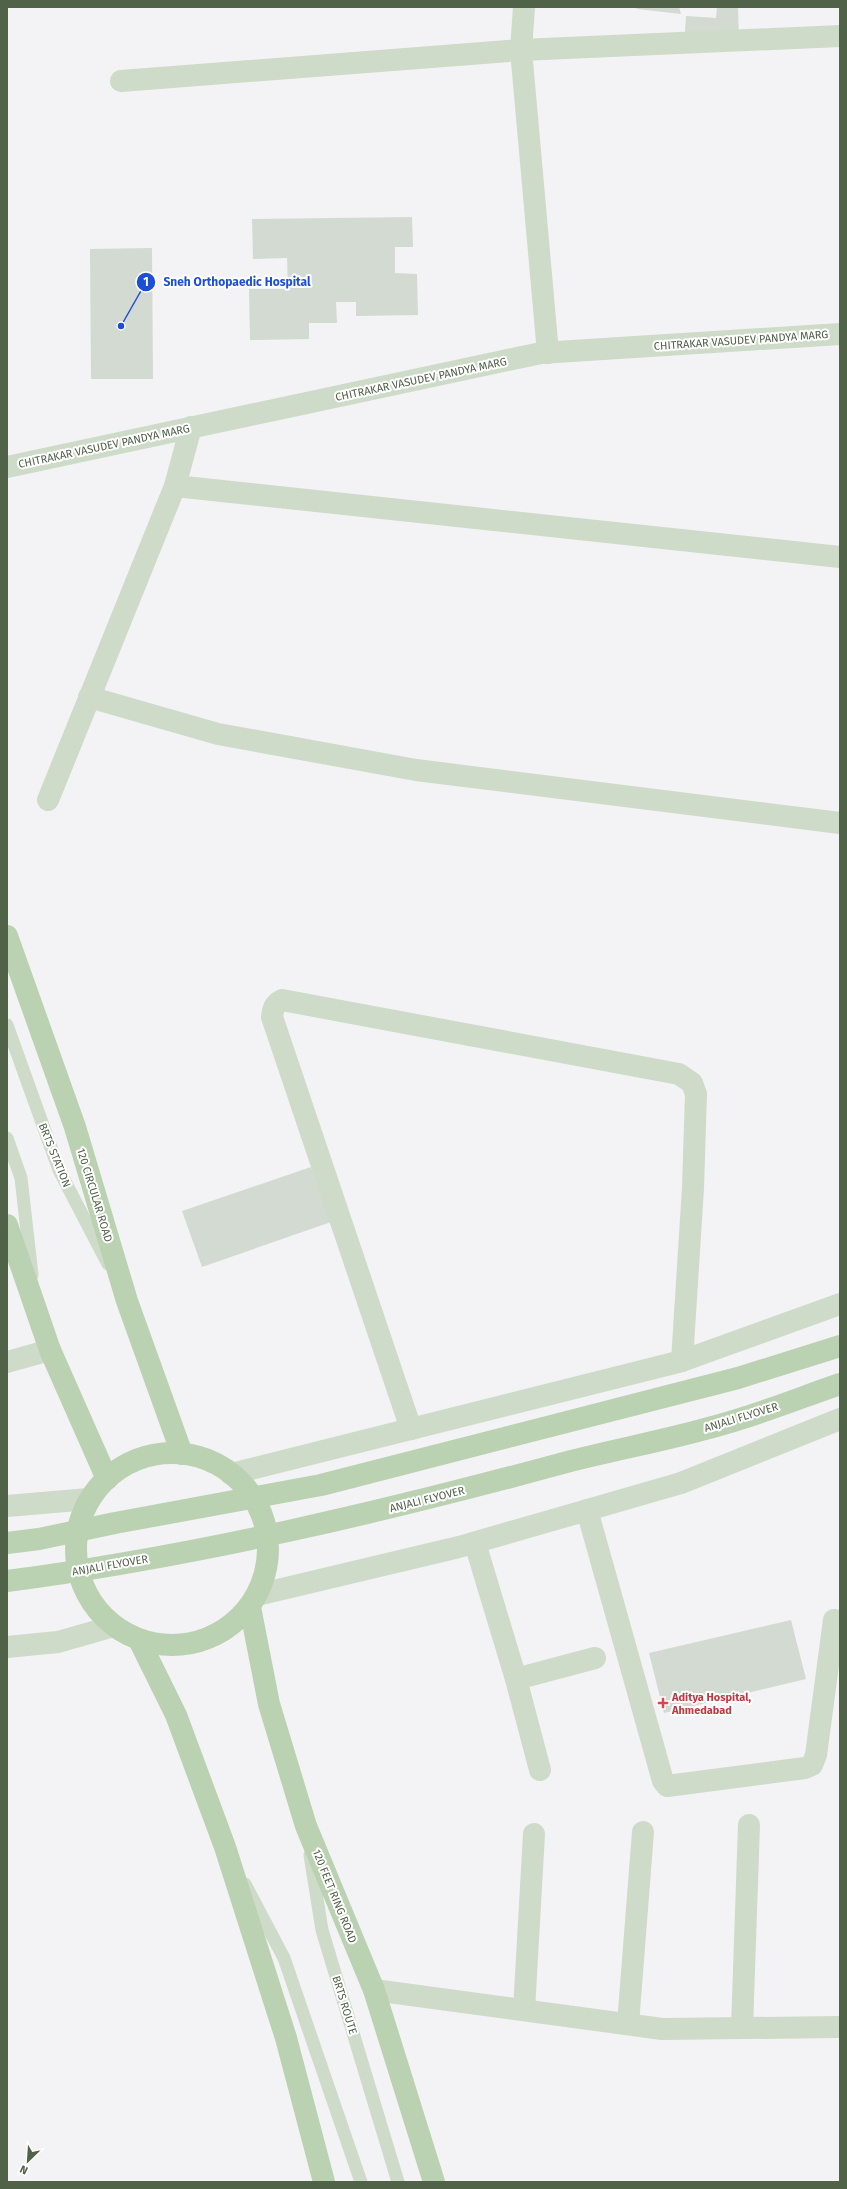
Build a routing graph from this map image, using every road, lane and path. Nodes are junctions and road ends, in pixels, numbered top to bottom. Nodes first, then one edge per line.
1 (524, 7) edge
2 (840, 36) edge
3 (521, 50) junction
4 (121, 81) dead end
5 (840, 334) edge
6 (548, 353) junction
7 (191, 427) junction
8 (7, 467) edge
9 (175, 486) junction
10 (840, 557) edge
11 (89, 698) junction
12 (48, 800) dead end
13 (840, 823) edge
14 (7, 936) edge
15 (7, 1025) edge
16 (7, 1138) edge
17 (7, 1225) edge
18 (12, 1253) edge
19 (127, 1301) junction
20 (840, 1304) edge
21 (35, 1308) junction
22 (840, 1346) edge
23 (50, 1350) junction
24 (682, 1361) junction
25 (7, 1362) edge
26 (840, 1384) edge
27 (840, 1419) edge
28 (411, 1429) junction
29 (182, 1454) junction
30 (231, 1474) junction
31 (107, 1479) junction
32 (89, 1499) junction
33 (7, 1506) edge
34 (587, 1510) junction
35 (7, 1543) edge
36 (475, 1543) junction
37 (7, 1581) edge
38 (253, 1601) junction
39 (834, 1620) dead end
40 (114, 1626) junction
41 (139, 1640) junction
42 (7, 1647) edge
43 (595, 1658) dead end
44 (516, 1679) junction
45 (540, 1770) dead end
46 (749, 1825) dead end
47 (306, 1826) junction
48 (643, 1832) dead end
49 (534, 1834) dead end
50 (225, 1847) junction
51 (374, 1990) junction
52 (524, 2010) junction
53 (628, 2024) junction
54 (840, 2027) edge
55 (742, 2028) junction
56 (324, 2182) edge
57 (361, 2182) edge
58 (398, 2182) edge
59 (434, 2182) edge

1 - 3 street
2 - 3 street
3 - 4 street
3 - 6 street
5 - 6 street, CHITRAKAR VASUDEV PANDYA MARG
6 - 7 street, CHITRAKAR VASUDEV PANDYA MARG
7 - 8 street, CHITRAKAR VASUDEV PANDYA MARG
7 - 9 street
9 - 10 street
9 - 11 street
11 - 12 street
11 - 13 street
14 - 19 main road, 120 CIRCULAR ROAD
15 - 19 lane, BRTS STATION
16 - 21 lane
17 - 18 main road
18 - 21 main road
19 - 29 main road, 120 CIRCULAR ROAD
20 - 24 street
21 - 23 main road
22 - 35 main road, bridge
23 - 25 street
23 - 31 main road
24 - 28 street
24 - 28 street
26 - 37 main road, ANJALI FLYOVER, bridge
27 - 34 street
28 - 30 street
29 - 30 main road
29 - 31 main road
30 - 38 main road
31 - 32 main road
32 - 33 street
32 - 40 main road
34 - 36 street
34 - 39 street
36 - 38 street
36 - 44 street
38 - 41 main road
38 - 47 main road, 120 FEET RING ROAD
40 - 41 main road
40 - 42 street
41 - 50 main road
43 - 44 street
44 - 45 street
46 - 55 street
47 - 51 main road, 120 FEET RING ROAD
47 - 58 lane, BRTS ROUTE
48 - 53 street
49 - 52 street
50 - 56 main road
50 - 57 lane
51 - 52 street
51 - 59 main road, 120 FEET RING ROAD
52 - 53 street
53 - 55 street
54 - 55 street

